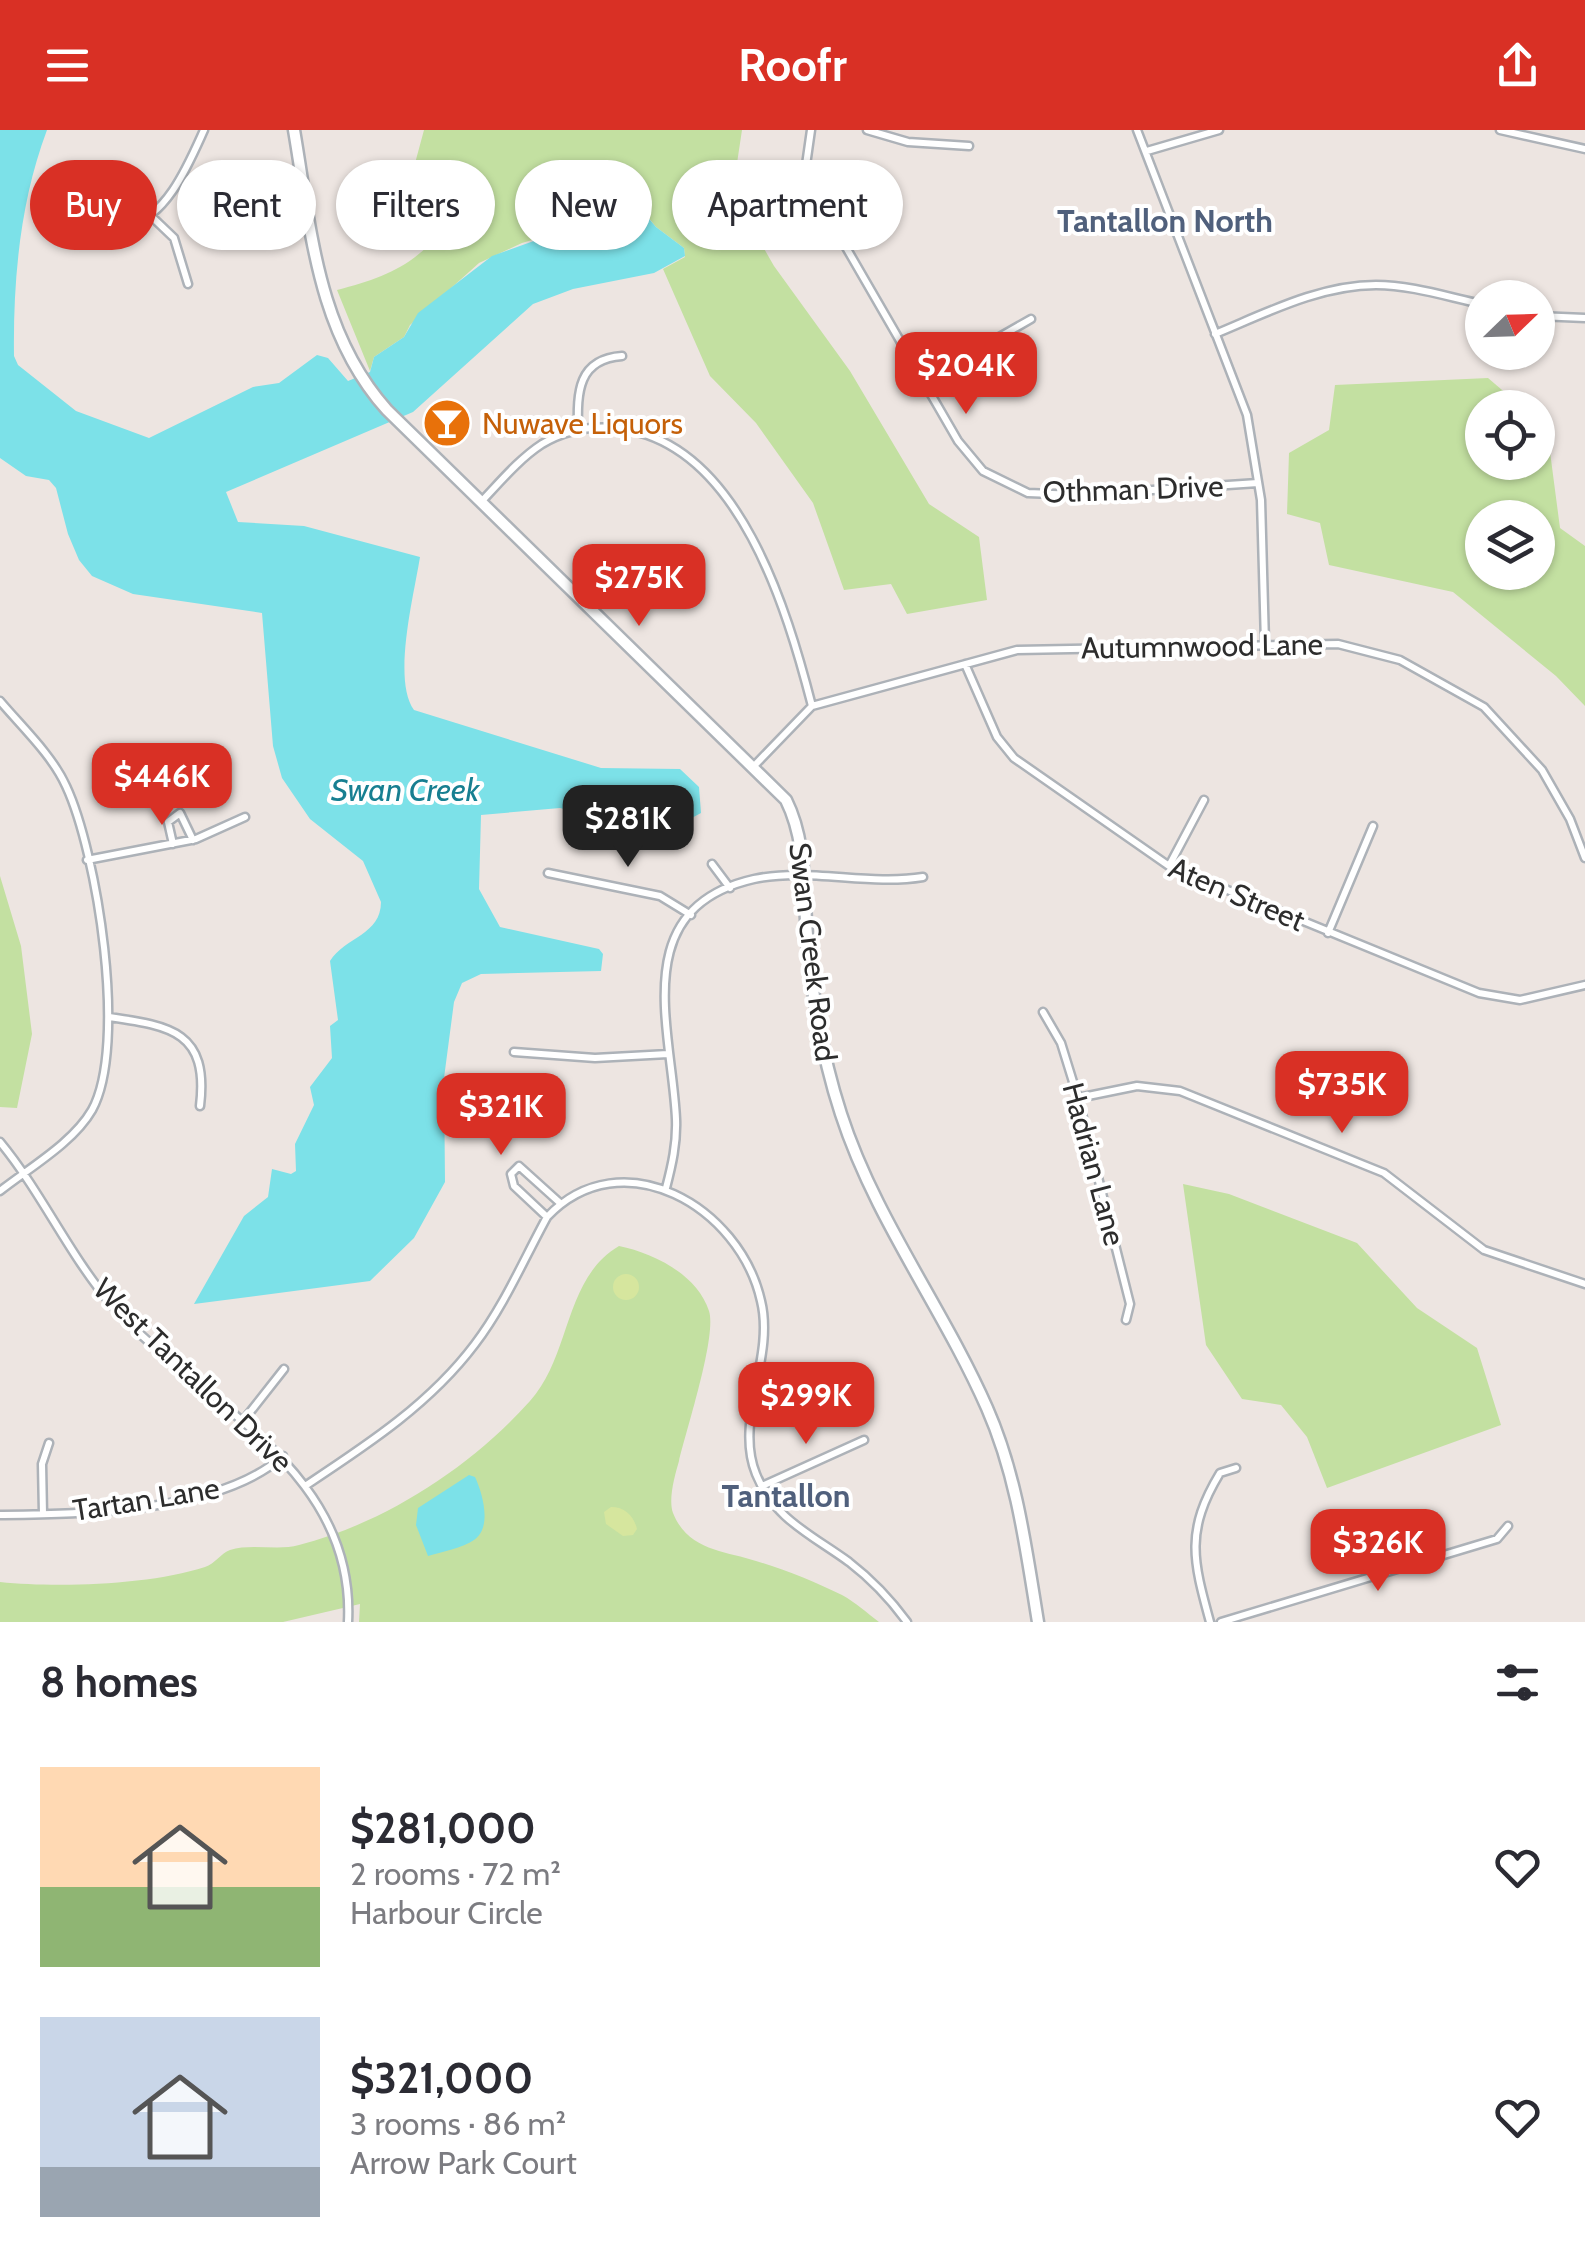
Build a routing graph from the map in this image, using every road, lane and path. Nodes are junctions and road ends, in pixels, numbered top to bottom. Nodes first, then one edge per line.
1 (204, 130) edge
2 (294, 130) edge
3 (812, 130) edge
4 (868, 130) edge
5 (1137, 130) edge
6 (1220, 130) edge
7 (1500, 130) edge
8 (969, 146) dead end
9 (1585, 149) edge
10 (1147, 151) junction
11 (157, 208) edge
12 (157, 222) edge
13 (188, 284) dead end
14 (1465, 300) edge
15 (1555, 317) edge
16 (1031, 318) dead end
17 (1585, 318) edge
18 (1215, 334) junction
19 (622, 356) dead end
20 (924, 380) junction
21 (578, 429) junction
22 (1258, 483) junction
23 (480, 502) junction
24 (1265, 643) junction
25 (965, 664) junction
26 (0, 701) edge
27 (812, 706) junction
28 (754, 766) junction
29 (1204, 800) dead end
30 (245, 817) dead end
31 (1373, 826) dead end
32 (192, 840) junction
33 (173, 844) junction
34 (1585, 858) edge
35 (87, 860) junction
36 (712, 864) dead end
37 (1169, 866) junction
38 (548, 874) dead end
39 (803, 877) junction
40 (922, 877) dead end
41 (730, 888) junction
42 (691, 914) junction
43 (1328, 933) junction
44 (1585, 985) edge
45 (1044, 1012) dead end
46 (109, 1017) junction
47 (514, 1052) dead end
48 (668, 1054) junction
49 (1078, 1098) junction
50 (200, 1106) dead end
51 (0, 1142) edge
52 (22, 1174) junction
53 (666, 1188) junction
54 (0, 1191) edge
55 (560, 1203) junction
56 (547, 1217) junction
57 (1585, 1284) edge
58 (1126, 1320) dead end
59 (284, 1370) dead end
60 (243, 1420) junction
61 (864, 1440) dead end
62 (49, 1442) dead end
63 (283, 1456) junction
64 (1236, 1468) dead end
65 (305, 1486) junction
66 (762, 1486) junction
67 (43, 1514) junction
68 (0, 1515) edge
69 (1508, 1526) dead end
70 (348, 1622) edge
71 (907, 1622) edge
72 (1038, 1622) edge
73 (1210, 1622) edge
74 (1221, 1622) edge

1 - 11 street
2 - 23 street, Swan Creek Road
3 - 20 street, Othman Drive
4 - 8 street
5 - 10 street
6 - 10 street
7 - 9 street
10 - 18 street
12 - 13 street
14 - 18 street
15 - 17 street
16 - 20 street
18 - 22 street
19 - 21 street
20 - 22 street, Othman Drive
21 - 23 street
21 - 27 street
22 - 24 street
23 - 28 street, Swan Creek Road
24 - 25 street, Autumnwood Lane
24 - 34 street, Autumnwood Lane
25 - 27 street, Autumnwood Lane
25 - 37 street, Aten Street
26 - 35 street
27 - 28 street
28 - 39 street, Swan Creek Road
29 - 37 street
30 - 32 street
31 - 43 street
32 - 33 street
32 - 33 street
33 - 35 street
35 - 46 street
36 - 41 street
37 - 43 street, Aten Street
38 - 42 street
39 - 40 street
39 - 41 street
39 - 72 street, Swan Creek Road
41 - 42 street
42 - 48 street
43 - 44 street, Aten Street
45 - 49 street, Hadrian Lane
46 - 50 street
46 - 52 street
47 - 48 street
48 - 53 street
49 - 57 street
49 - 58 street, Hadrian Lane
51 - 52 street, West Tantallon Drive
52 - 54 street
52 - 60 street, West Tantallon Drive
53 - 55 street
53 - 66 street
55 - 56 street
55 - 56 street
56 - 65 street
59 - 60 street
60 - 63 street, West Tantallon Drive
61 - 66 street
62 - 67 street
63 - 65 street, West Tantallon Drive
63 - 67 street, Tartan Lane
64 - 73 street
65 - 70 street, West Tantallon Drive
66 - 71 street
67 - 68 street, Tartan Lane
69 - 74 street

